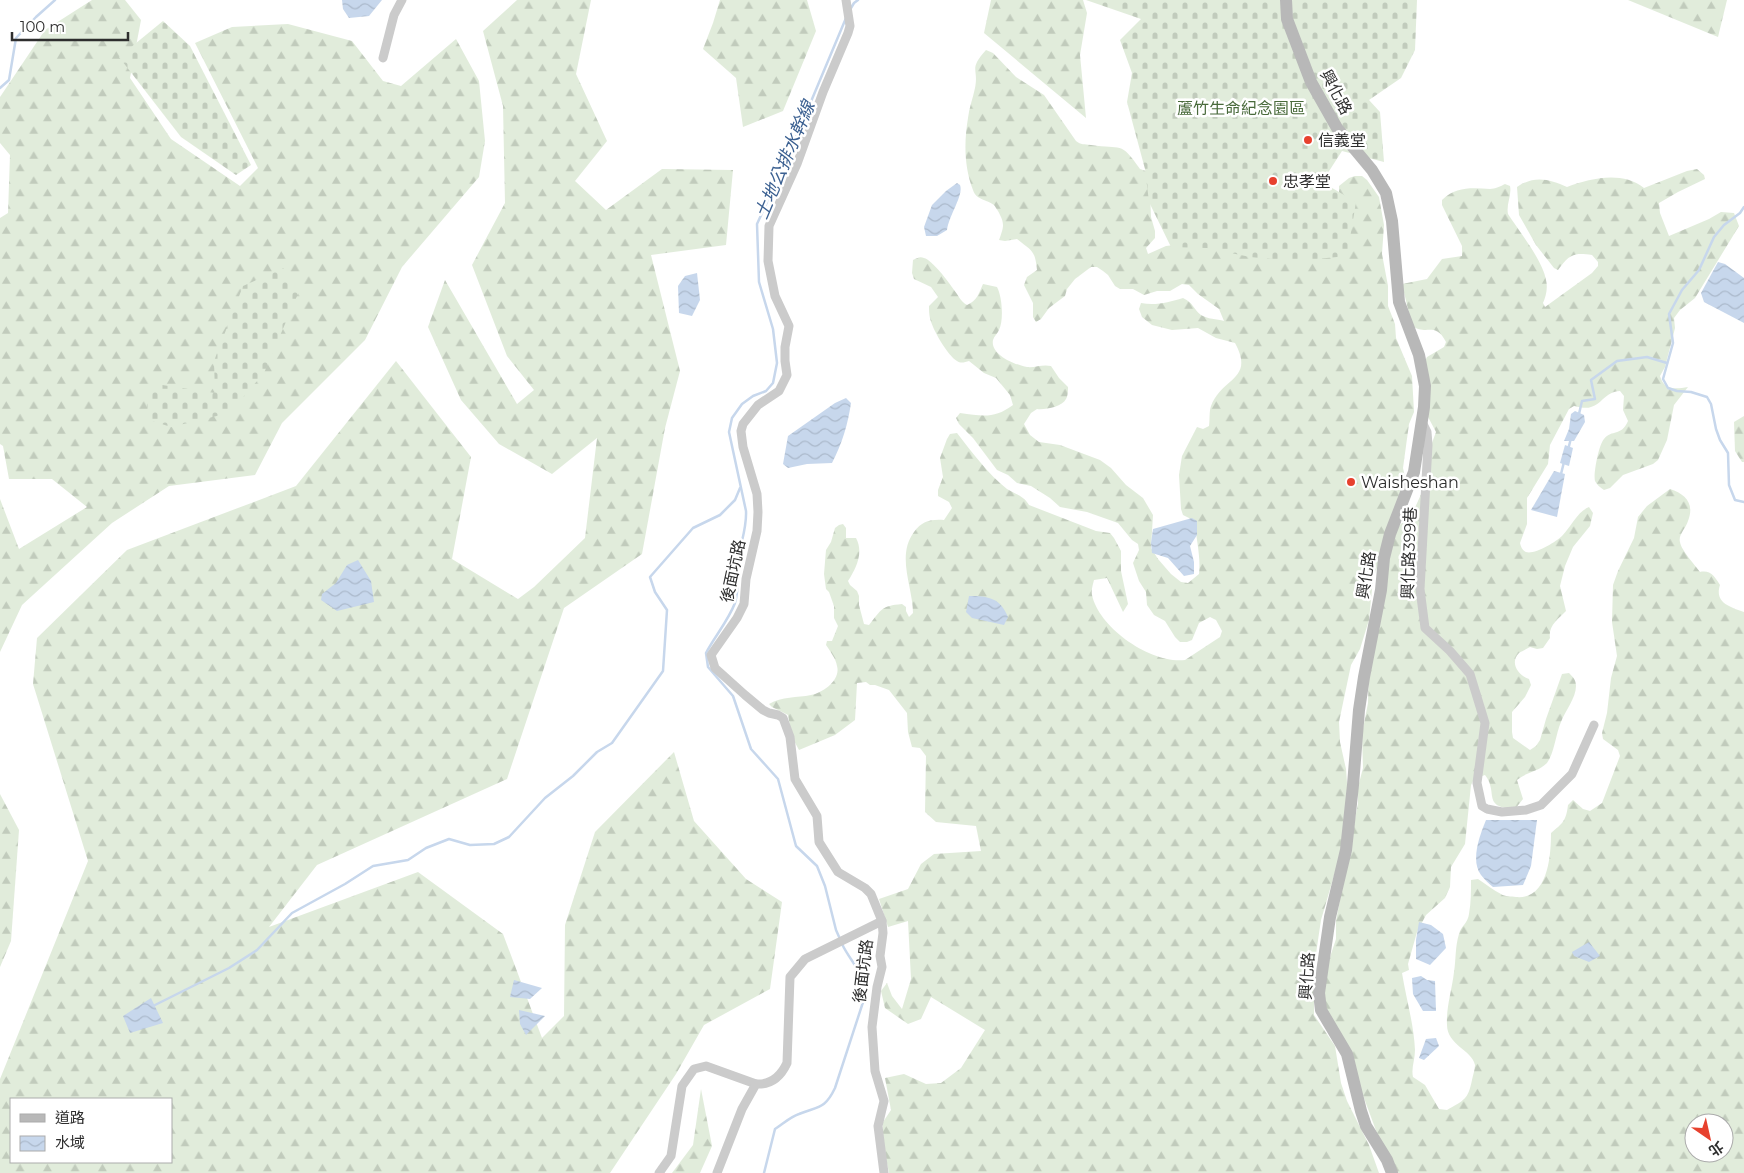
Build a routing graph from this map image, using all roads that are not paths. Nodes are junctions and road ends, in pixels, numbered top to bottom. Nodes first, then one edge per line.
1 (402, 0) edge
2 (1286, 0) edge
3 (846, 4) edge
4 (383, 58) dead end
5 (1422, 422) junction
6 (1594, 725) dead end
7 (882, 921) junction
8 (756, 1084) junction
9 (659, 1173) edge
10 (717, 1173) edge
11 (884, 1173) edge
12 (1392, 1173) edge

1 - 4 street
2 - 5 street, 興化路
3 - 7 street, 後面坑路
5 - 6 street, 興化路399巷
5 - 12 street, 興化路
7 - 8 street
7 - 11 street, 後面坑路
8 - 9 street
8 - 10 street

